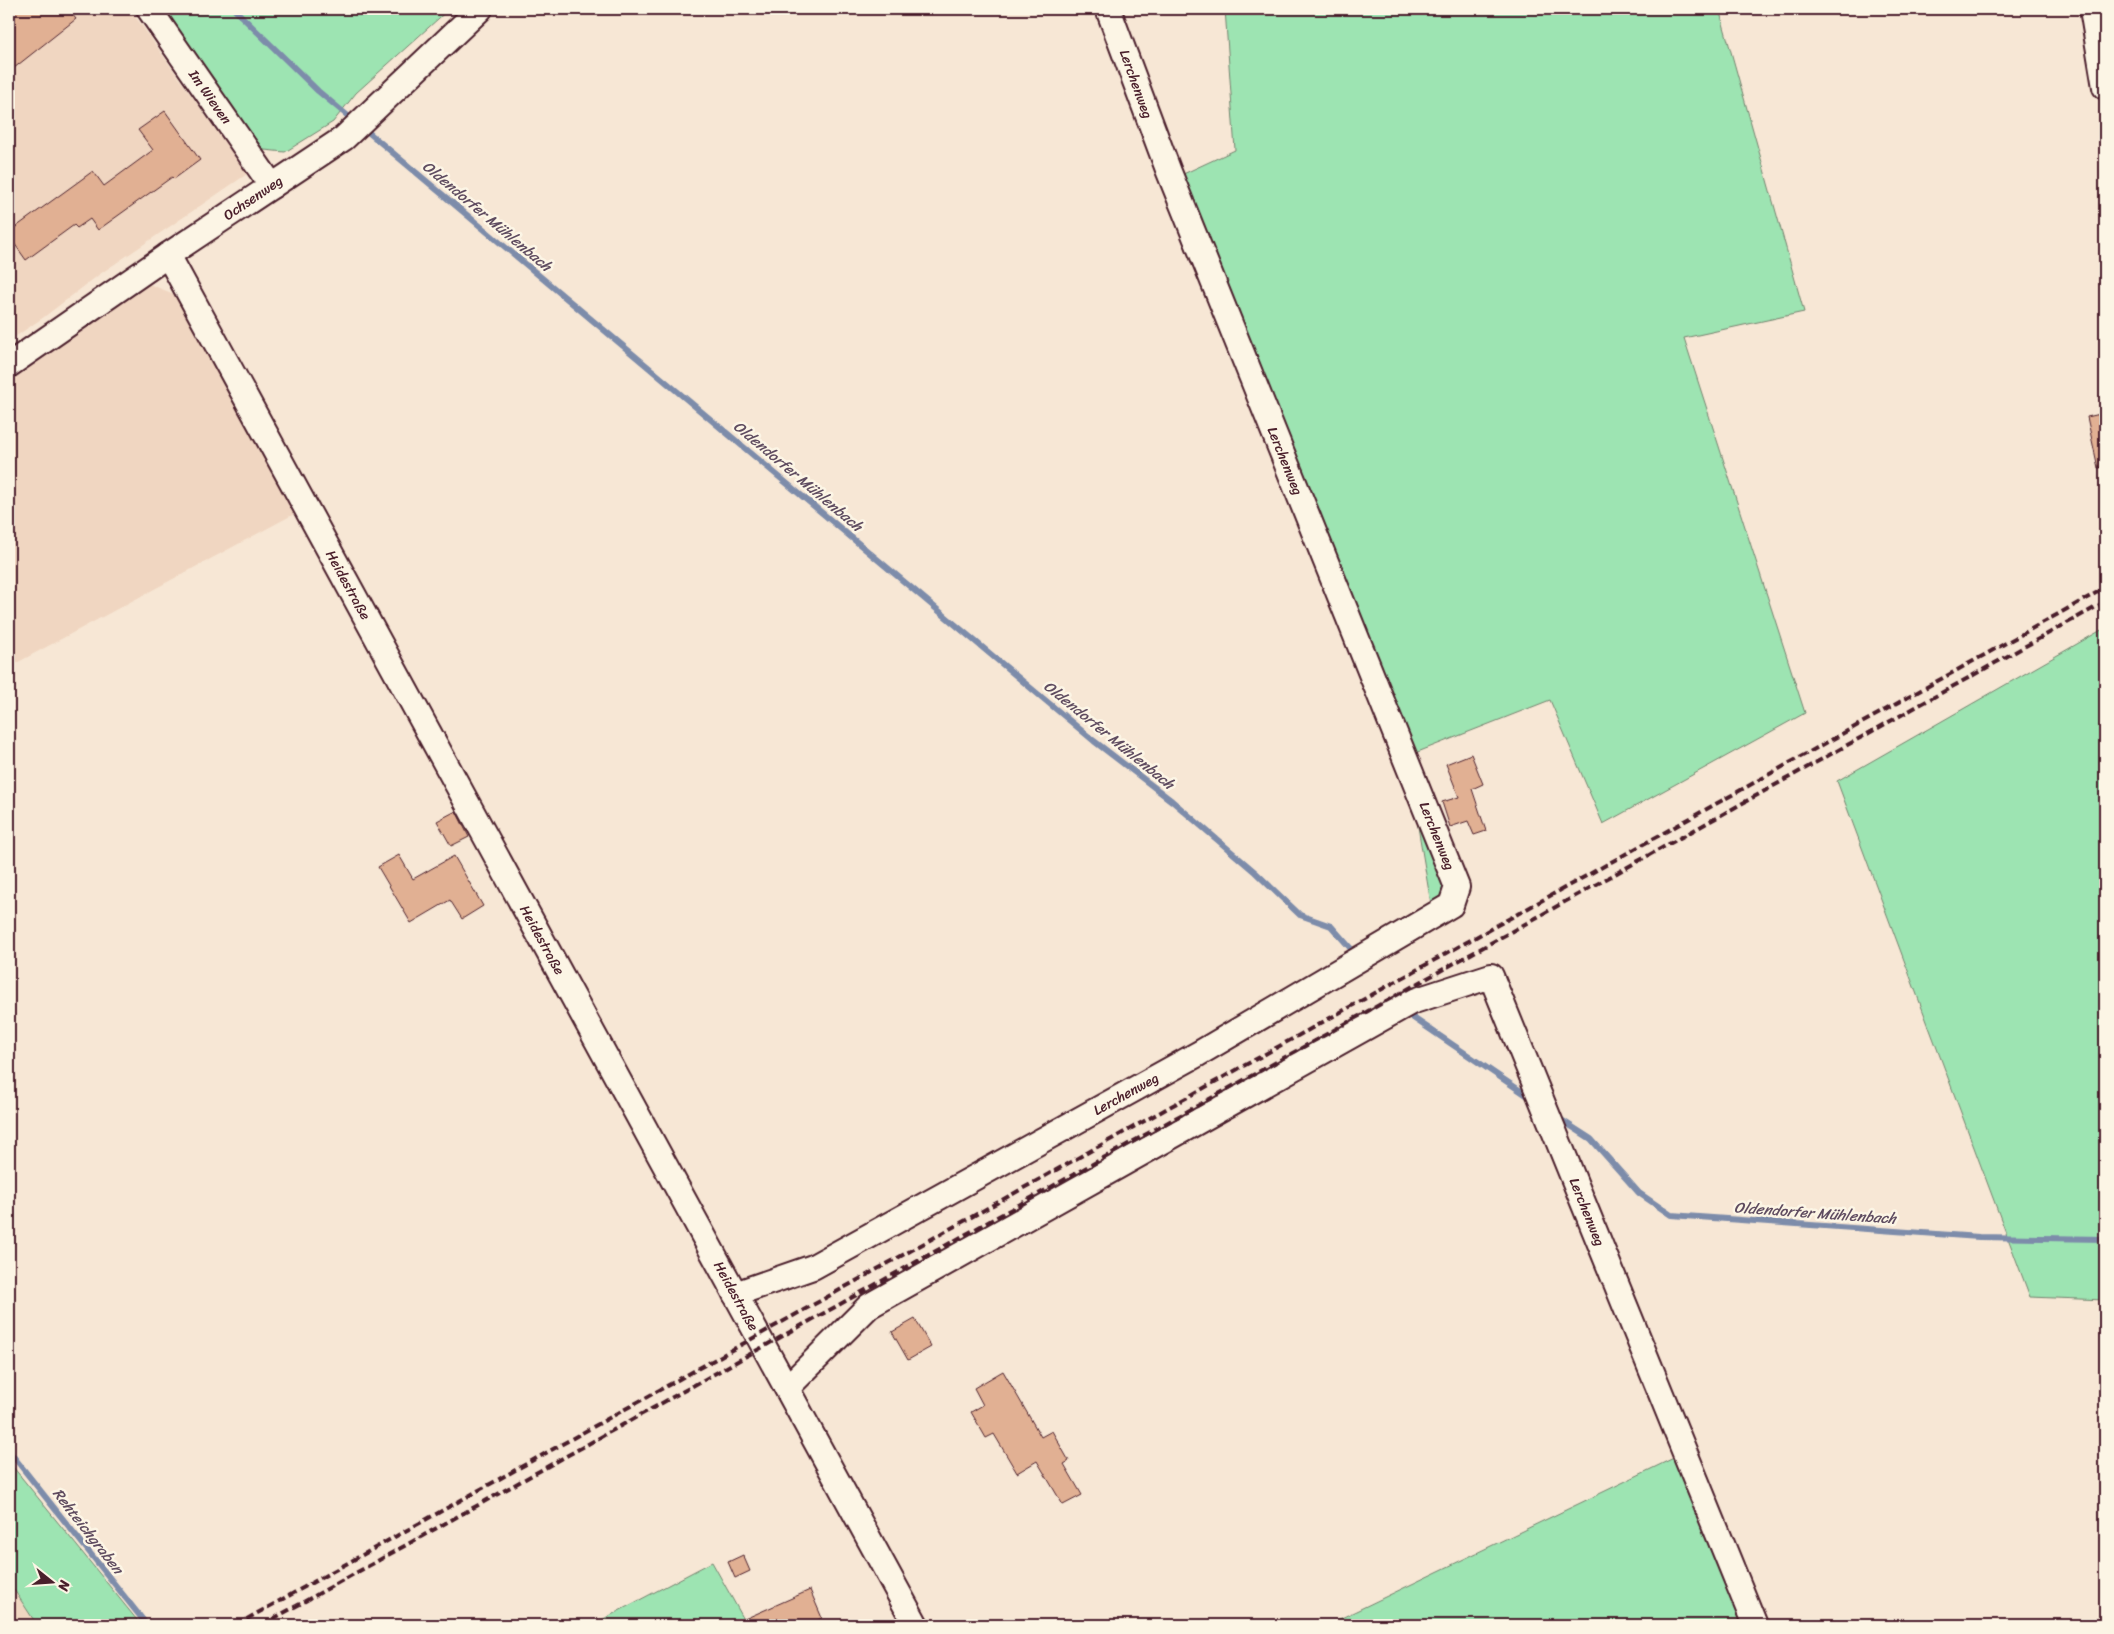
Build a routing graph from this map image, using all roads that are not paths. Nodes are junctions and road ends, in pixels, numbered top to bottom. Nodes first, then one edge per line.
1 (149, 9) edge
2 (480, 9) edge
3 (1108, 9) edge
4 (2092, 9) edge
5 (2105, 87) edge
6 (272, 186) junction
7 (168, 255) junction
8 (9, 365) edge
9 (735, 1294) junction
10 (787, 1388) junction
11 (916, 1625) edge
12 (1755, 1625) edge

1 - 6 street, Im Wieven
2 - 6 street, Ochsenweg
3 - 9 street, Lerchenweg
4 - 5 street
6 - 7 street, Ochsenweg
7 - 8 street, Ochsenweg
7 - 9 street, Heidestraße
9 - 10 street, Heidestraße
10 - 11 street, Heidestraße
10 - 12 street, Lerchenweg

